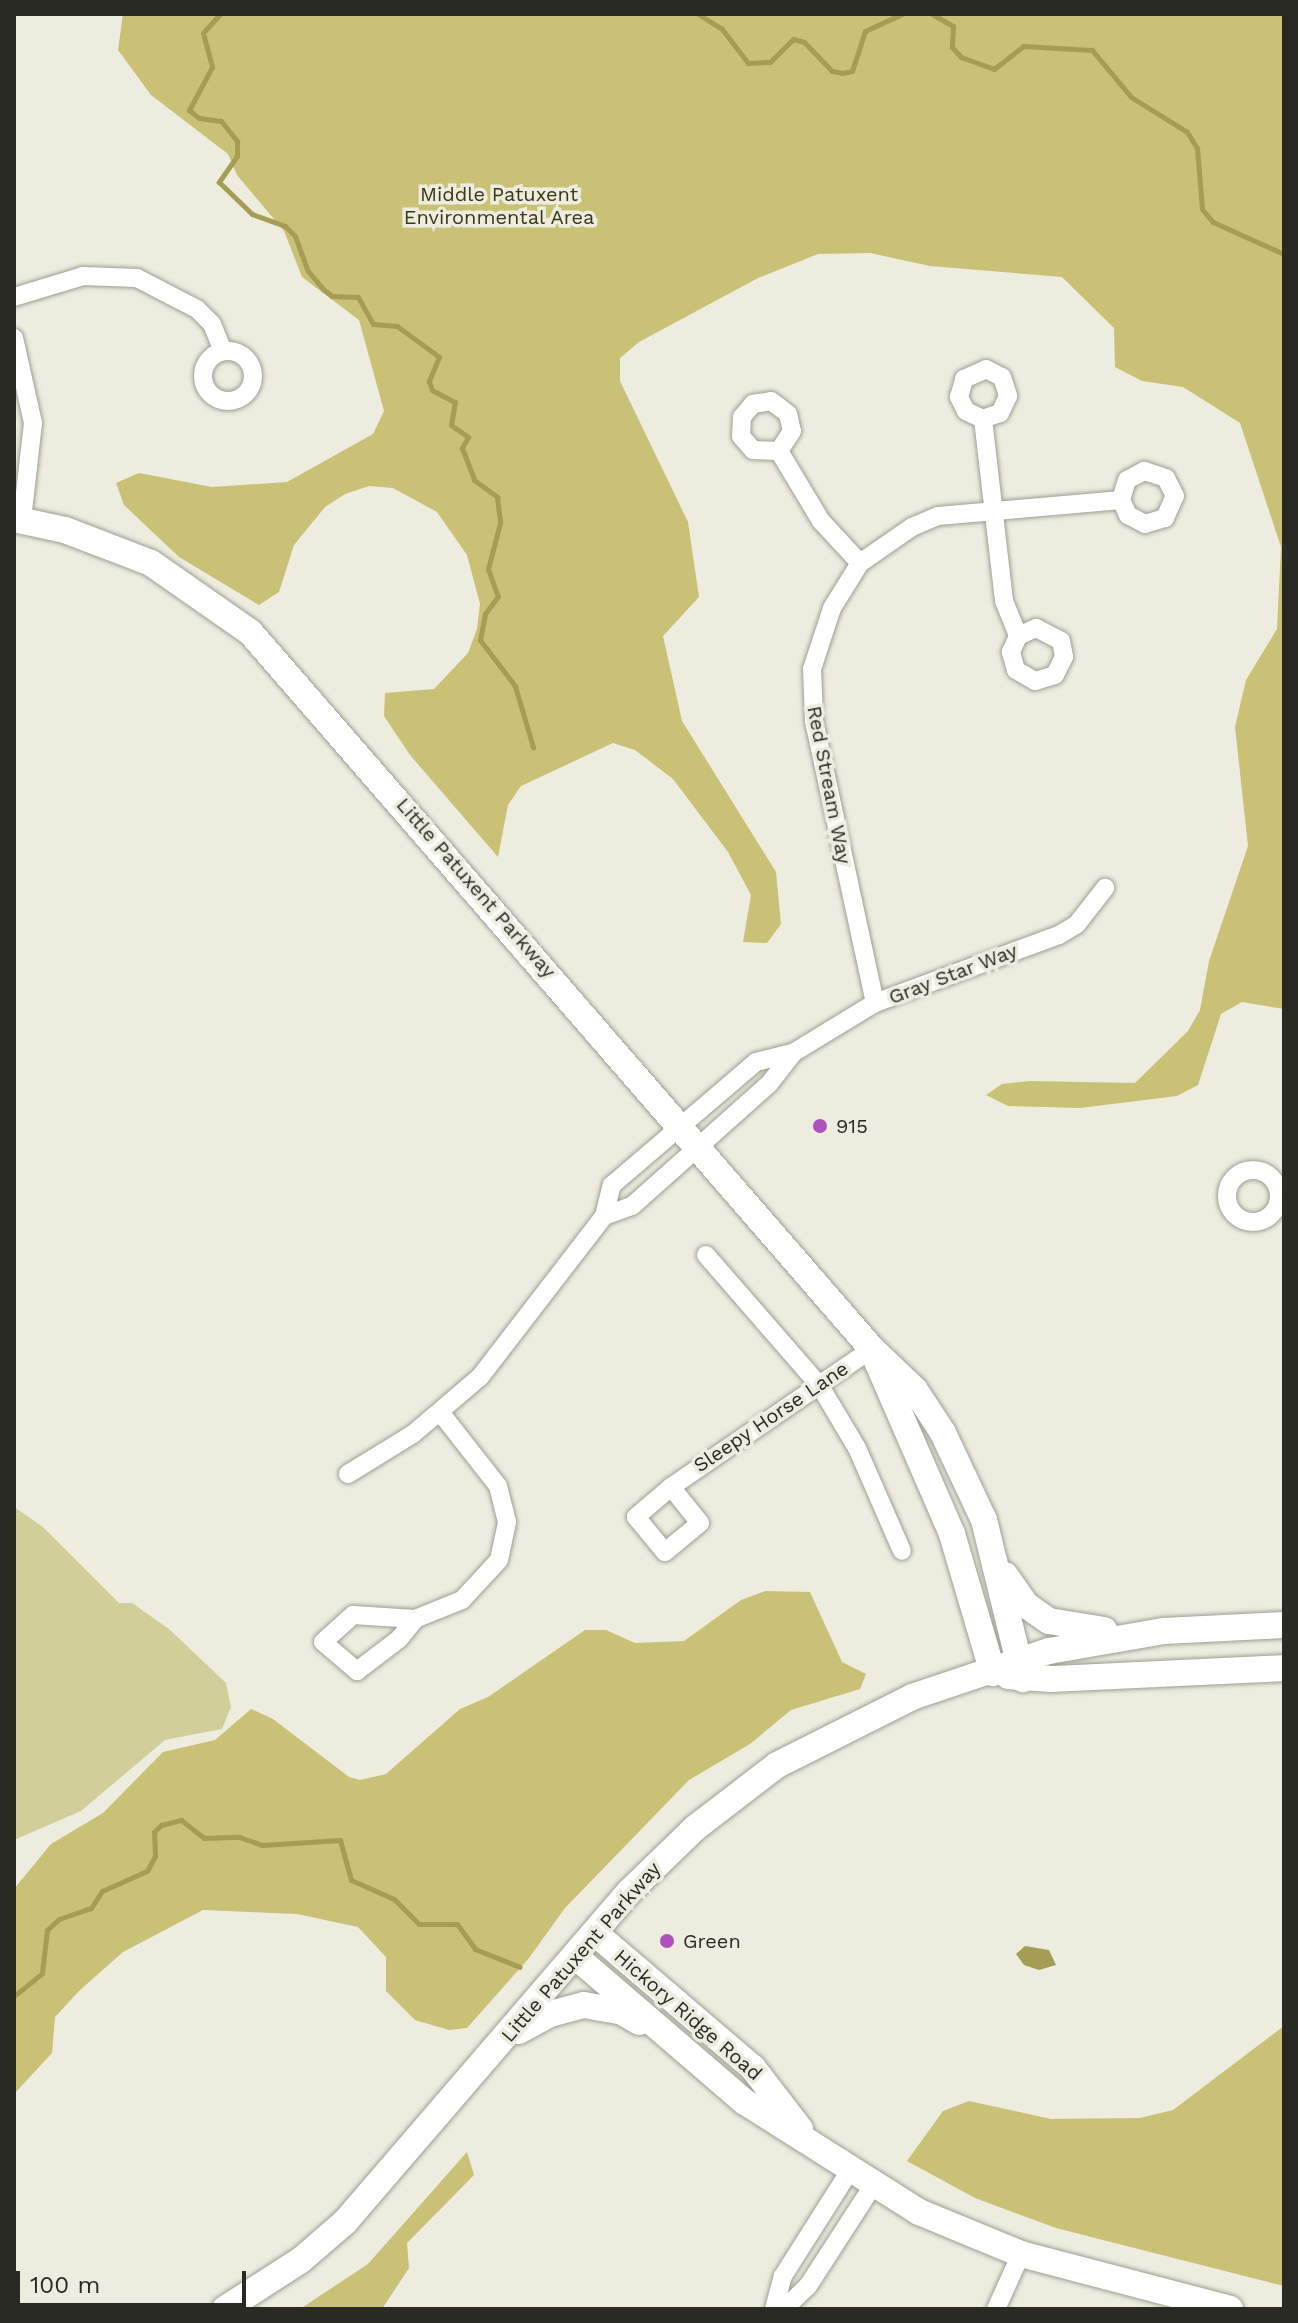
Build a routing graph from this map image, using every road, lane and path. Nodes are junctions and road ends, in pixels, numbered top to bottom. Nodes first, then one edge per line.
1 (14, 297) edge
2 (14, 338) edge
3 (223, 351) dead end
4 (983, 419) dead end
5 (779, 451) dead end
6 (1121, 500) dead end
7 (993, 509) junction
8 (18, 520) edge
9 (860, 563) junction
10 (1018, 636) dead end
11 (1105, 888) dead end
12 (875, 1003) junction
13 (793, 1053) junction
14 (677, 1126) junction
15 (697, 1149) junction
16 (604, 1216) junction
17 (706, 1255) dead end
18 (872, 1349) junction
19 (820, 1386) junction
20 (440, 1412) junction
21 (348, 1474) dead end
22 (671, 1487) dead end
23 (902, 1551) dead end
24 (996, 1558) junction
25 (415, 1619) junction
26 (1284, 1625) edge
27 (1164, 1631) junction
28 (1284, 1668) edge
29 (1021, 1669) junction
30 (993, 1673) junction
31 (595, 1933) junction
32 (575, 1956) junction
33 (506, 2038) junction
34 (674, 2042) junction
35 (807, 2138) junction
36 (851, 2169) junction
37 (874, 2184) junction
38 (1021, 2254) junction
39 (1187, 2304) edge
40 (225, 2309) edge
41 (774, 2309) edge
42 (784, 2309) edge
43 (996, 2309) edge
44 (1230, 2309) edge

1 - 3 street
2 - 8 street
4 - 7 street
5 - 9 street
6 - 7 street, Red Stream Way
7 - 9 street, Red Stream Way
7 - 10 street
8 - 14 street, Little Patuxent Parkway
9 - 12 street, Red Stream Way
11 - 12 street, Gray Star Way
12 - 13 street, Gray Star Way
13 - 14 street, Gray Star Way
13 - 15 street, Gray Star Way
14 - 15 street, Little Patuxent Parkway
14 - 16 street, Gray Star Way
15 - 16 street, Gray Star Way
15 - 18 street, Little Patuxent Parkway
16 - 20 street
17 - 19 street
18 - 19 street, Sleepy Horse Lane
18 - 24 street, Little Patuxent Parkway
18 - 30 street, Little Patuxent Parkway
19 - 22 street, Sleepy Horse Lane
19 - 23 street
20 - 21 street
20 - 25 street
24 - 27 street
24 - 29 street, Little Patuxent Parkway
25 - 25 street
26 - 27 street, Little Patuxent Parkway
27 - 29 street, Little Patuxent Parkway
28 - 29 street, Little Patuxent Parkway
29 - 30 street, Little Patuxent Parkway
30 - 31 street, Little Patuxent Parkway
31 - 32 street, Little Patuxent Parkway
31 - 35 street, Hickory Ridge Road
32 - 33 street, Little Patuxent Parkway
32 - 34 street, Hickory Ridge Road
33 - 34 street
33 - 40 street, Little Patuxent Parkway
34 - 35 street, Hickory Ridge Road
35 - 36 street, Hickory Ridge Road
36 - 37 street, Hickory Ridge Road
36 - 41 street
37 - 38 street, Hickory Ridge Road
37 - 42 street
38 - 39 street, Hickory Ridge Road
38 - 43 street
39 - 44 street, Hickory Ridge Road

